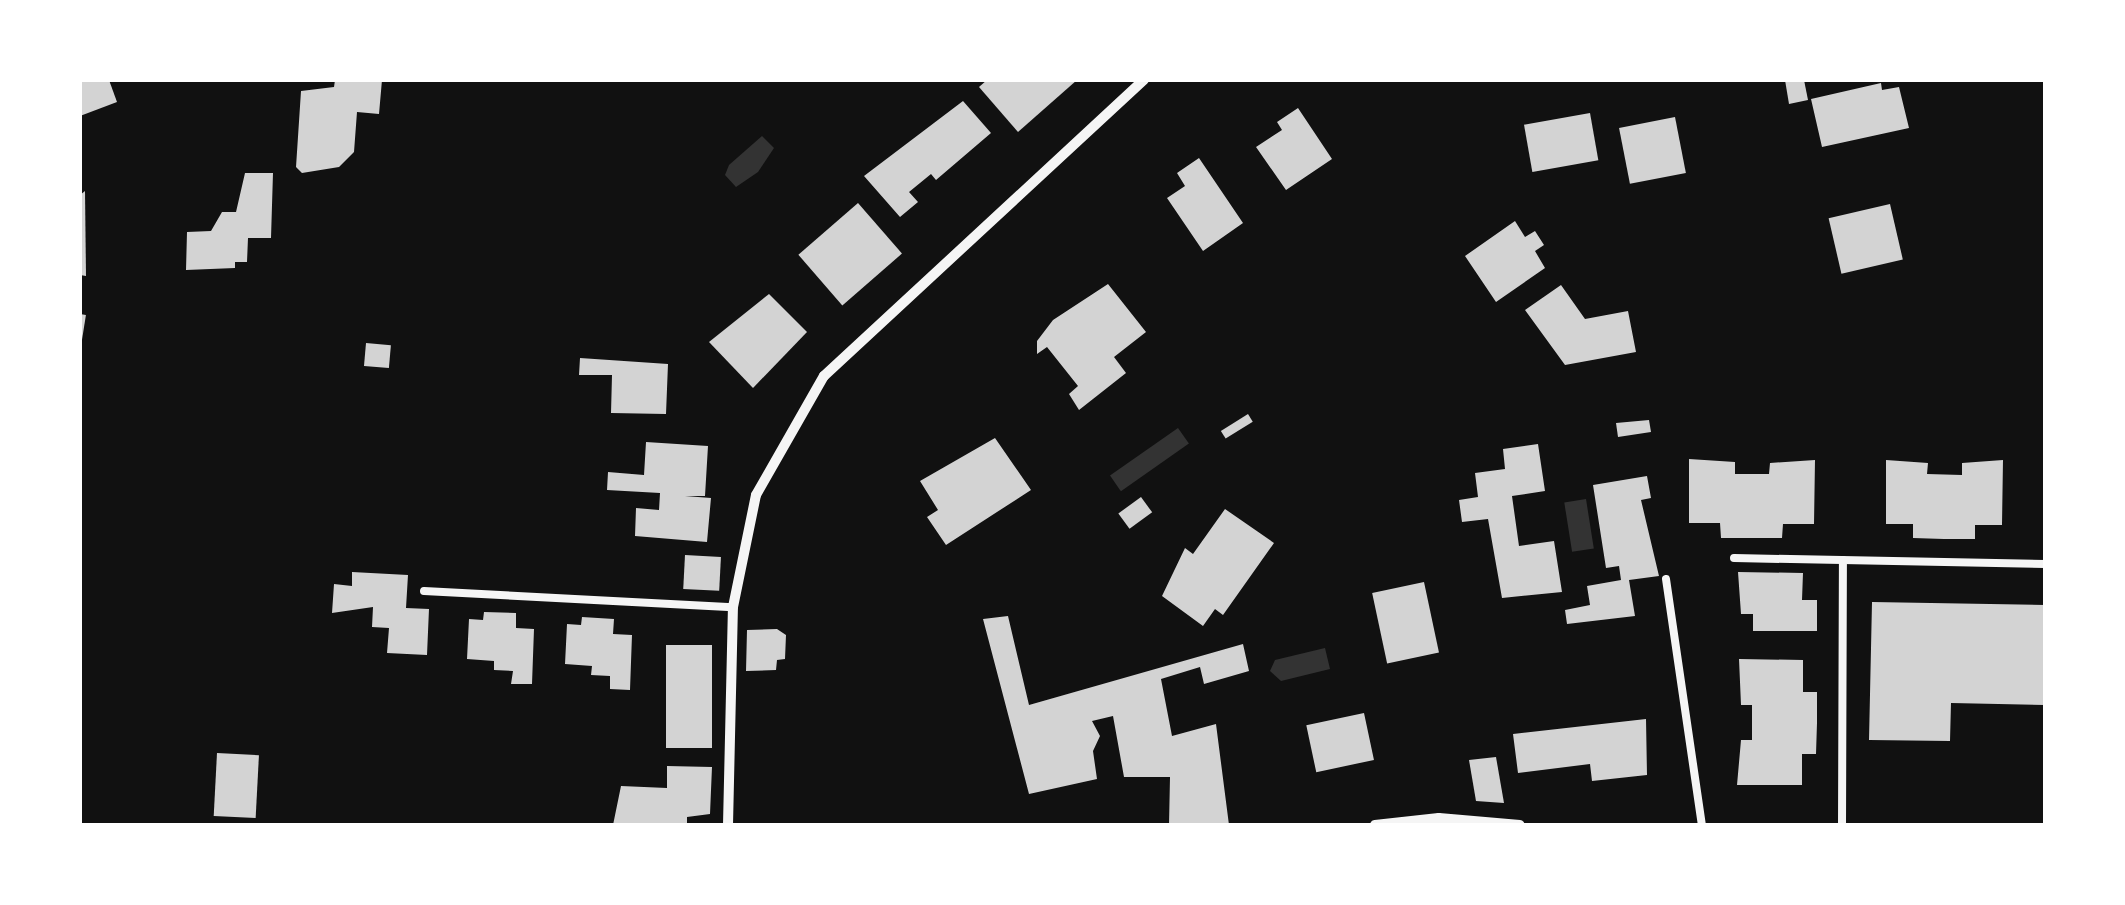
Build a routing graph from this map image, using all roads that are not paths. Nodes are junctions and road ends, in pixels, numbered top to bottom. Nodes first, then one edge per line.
1 (1144, 80) edge
2 (1734, 558) dead end
3 (1844, 560) junction
4 (2045, 564) edge
5 (1666, 578) dead end
6 (424, 591) dead end
7 (733, 606) junction
8 (728, 825) edge
9 (1375, 825) edge
10 (1520, 825) edge
11 (1702, 825) edge
12 (1842, 825) edge

1 - 7 street
2 - 3 lane
3 - 4 lane
3 - 12 lane
5 - 11 lane
6 - 7 lane
7 - 8 street
9 - 10 street

